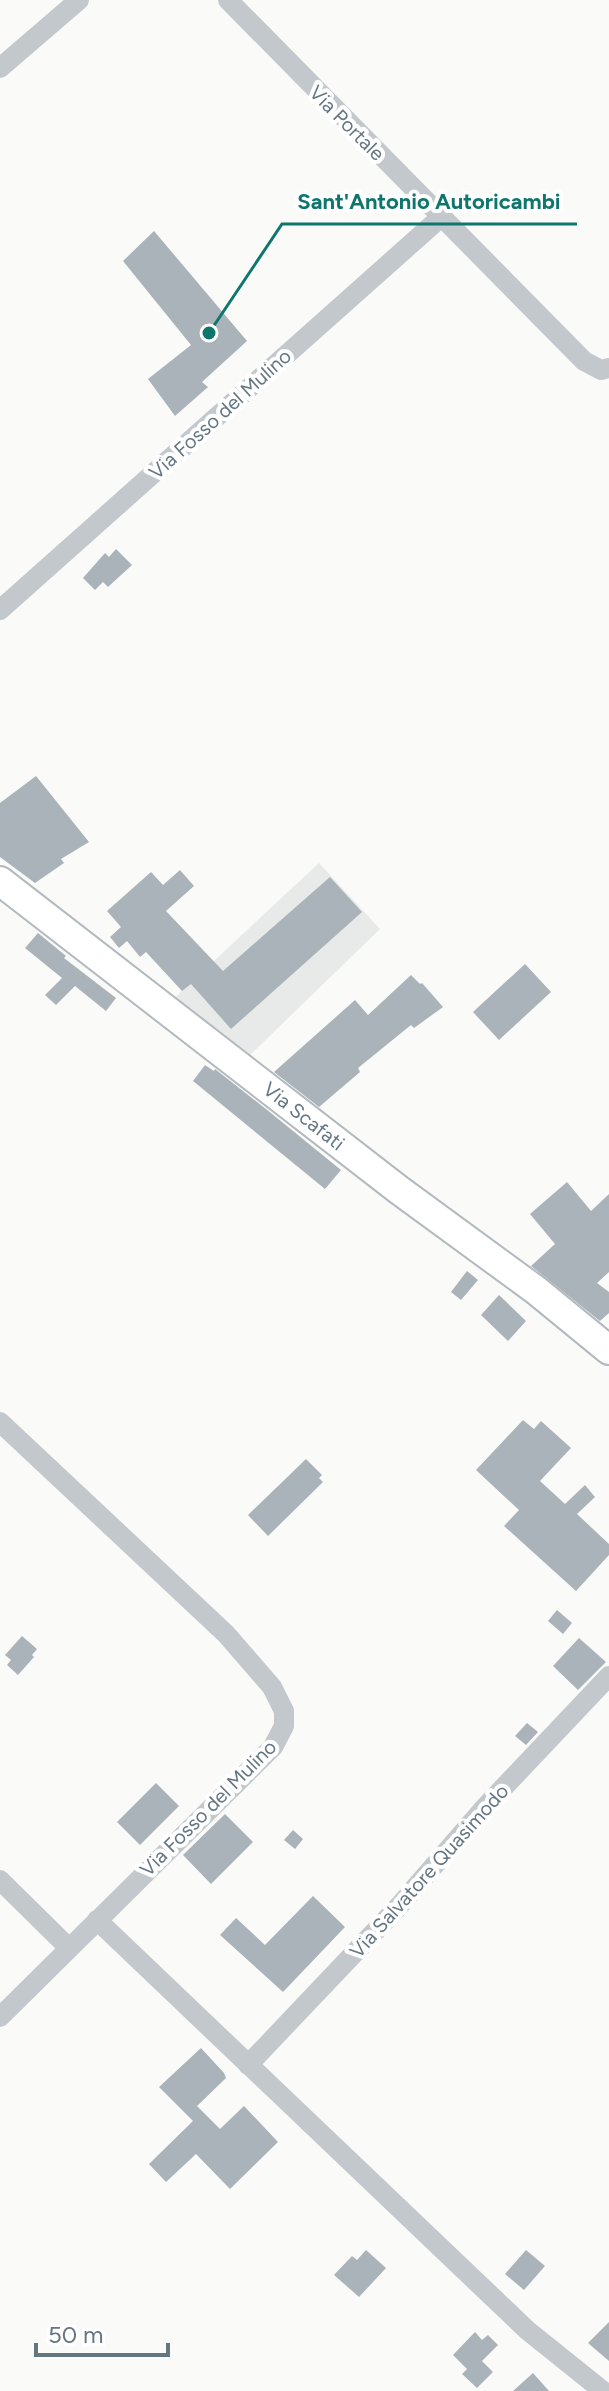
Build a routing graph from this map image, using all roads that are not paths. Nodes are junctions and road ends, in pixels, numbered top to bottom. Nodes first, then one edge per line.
1 (79, 0) edge
2 (228, 0) edge
3 (0, 68) edge
4 (440, 218) junction
5 (609, 368) edge
6 (0, 610) edge
7 (0, 881) edge
8 (609, 1350) edge
9 (0, 1422) edge
10 (609, 1676) edge
11 (0, 1880) edge
12 (97, 1920) junction
13 (69, 1948) junction
14 (0, 2017) edge
15 (248, 2065) junction
16 (597, 2386) edge

1 - 3 street
2 - 4 street, Via Portale
4 - 5 street, Via Portale
4 - 6 street, Via Fosso del Mulino
7 - 8 street, Via Scafati
9 - 12 street, Via Fosso del Mulino
10 - 15 street, Via Salvatore Quasimodo
11 - 13 street
12 - 13 street, Via Fosso del Mulino
12 - 15 street
13 - 14 street, Via Fosso del Mulino
15 - 16 street

